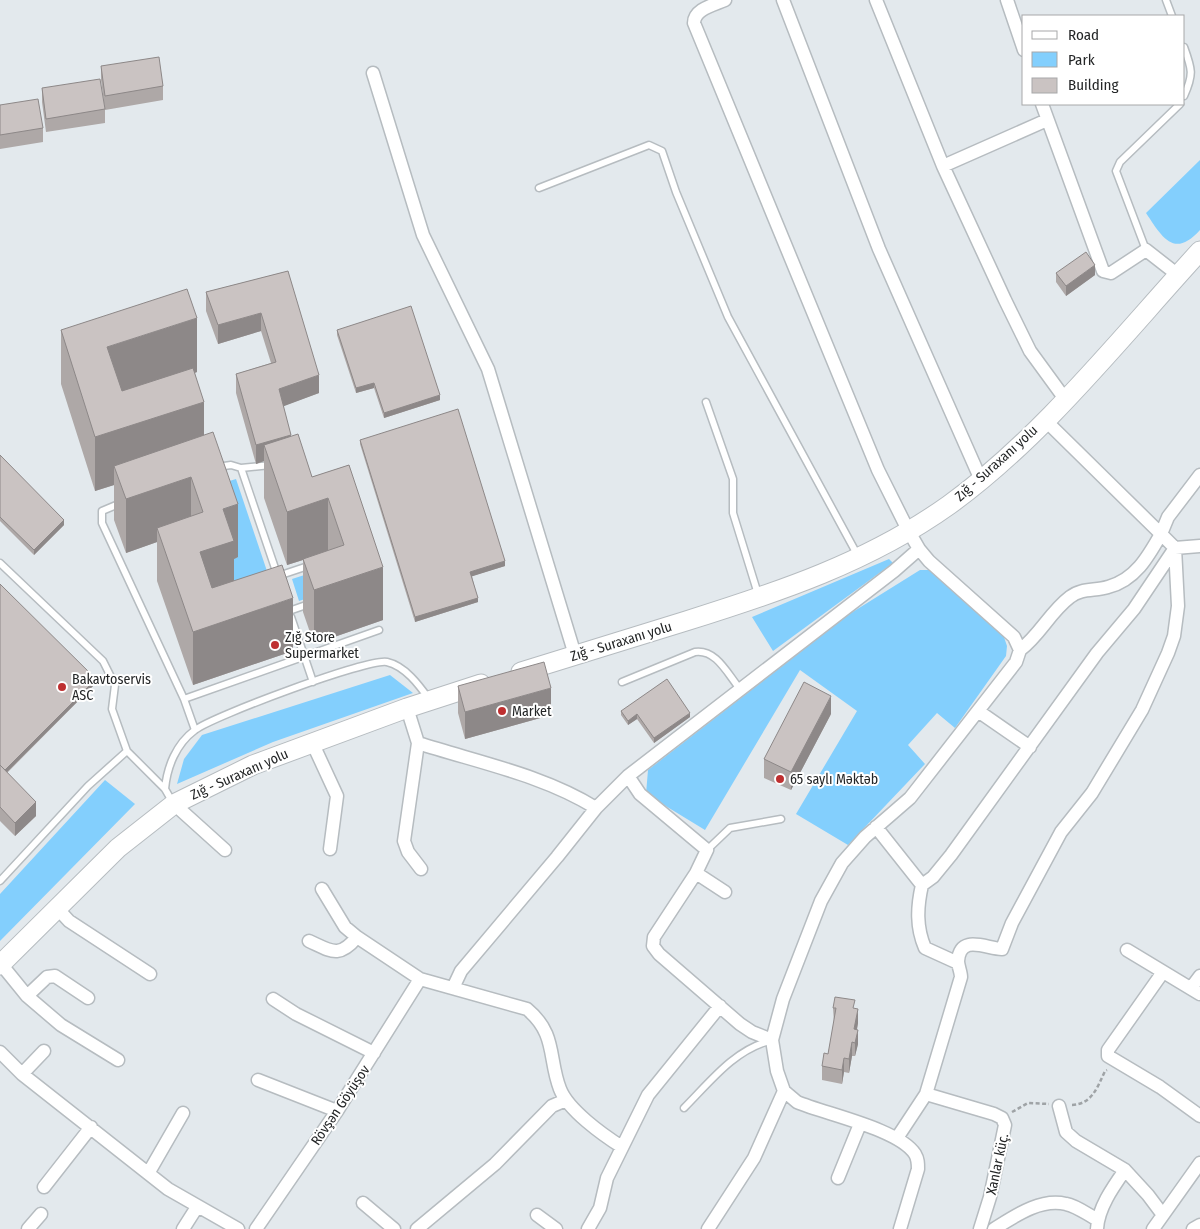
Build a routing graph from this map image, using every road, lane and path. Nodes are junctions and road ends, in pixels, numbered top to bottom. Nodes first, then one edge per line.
1 (725, 0) edge
2 (784, 0) edge
3 (876, 0) edge
4 (1007, 0) edge
5 (1166, 0) edge
6 (1172, 15) edge
7 (1022, 44) edge
8 (1185, 50) edge
9 (373, 74) dead end
10 (1185, 94) edge
11 (1042, 105) edge
12 (1179, 105) edge
13 (1047, 120) junction
14 (943, 166) junction
15 (539, 188) dead end
16 (1146, 250) junction
17 (1198, 258) edge
18 (1178, 276) junction
19 (1065, 399) junction
20 (706, 402) dead end
21 (1045, 420) junction
22 (282, 467) edge
23 (240, 468) junction
24 (211, 469) edge
25 (1200, 475) edge
26 (981, 480) junction
27 (124, 501) edge
28 (908, 530) junction
29 (1161, 534) junction
30 (1200, 546) edge
31 (1175, 548) junction
32 (918, 549) junction
33 (859, 557) junction
34 (0, 563) edge
35 (320, 563) edge
36 (277, 576) junction
37 (280, 583) edge
38 (759, 598) junction
39 (313, 603) edge
40 (379, 630) dead end
41 (1020, 650) junction
42 (304, 656) junction
43 (575, 656) junction
44 (313, 682) junction
45 (622, 682) dead end
46 (740, 689) junction
47 (184, 698) junction
48 (429, 700) junction
49 (407, 708) junction
50 (978, 711) junction
51 (195, 730) junction
52 (312, 742) junction
53 (418, 743) junction
54 (1030, 748) junction
55 (127, 751) junction
56 (628, 776) junction
57 (169, 797) junction
58 (596, 808) junction
59 (781, 819) dead end
60 (876, 827) junction
61 (330, 849) dead end
62 (225, 850) dead end
63 (707, 850) junction
64 (421, 869) dead end
65 (696, 873) junction
66 (0, 881) edge
67 (922, 885) junction
68 (322, 889) dead end
69 (725, 892) dead end
70 (57, 908) junction
71 (356, 938) junction
72 (309, 941) dead end
73 (1127, 950) dead end
74 (958, 963) junction
75 (0, 965) edge
76 (1163, 972) junction
77 (150, 974) dead end
78 (1200, 976) edge
79 (420, 979) junction
80 (453, 988) junction
81 (1195, 991) edge
82 (28, 996) junction
83 (88, 998) dead end
84 (273, 1000) dead end
85 (720, 1006) junction
86 (772, 1040) junction
87 (44, 1051) dead end
88 (0, 1052) edge
89 (374, 1053) junction
90 (118, 1060) dead end
91 (22, 1074) junction
92 (258, 1080) dead end
93 (784, 1092) junction
94 (926, 1094) junction
95 (566, 1100) junction
96 (1059, 1106) dead end
97 (684, 1108) dead end
98 (337, 1111) junction
99 (183, 1113) dead end
100 (1200, 1116) edge
101 (860, 1124) junction
102 (91, 1127) junction
103 (897, 1138) junction
104 (622, 1147) junction
105 (1200, 1163) edge
106 (1125, 1170) junction
107 (149, 1172) junction
108 (838, 1178) dead end
109 (44, 1187) dead end
110 (363, 1203) dead end
111 (197, 1207) junction
112 (41, 1214) dead end
113 (537, 1215) dead end
114 (1163, 1216) junction
115 (1098, 1224) edge
116 (1200, 1225) edge
117 (714, 1226) edge
118 (28, 1229) edge
119 (183, 1229) edge
120 (238, 1229) edge
121 (256, 1229) edge
122 (394, 1229) edge
123 (417, 1229) edge
124 (556, 1229) edge
125 (588, 1229) edge
126 (900, 1229) edge
127 (980, 1229) edge
128 (994, 1229) edge
129 (1153, 1229) edge
130 (1193, 1229) edge

1 - 28 street
2 - 26 street
3 - 14 street
4 - 7 street
5 - 6 lane
8 - 10 lane
9 - 43 street
11 - 13 street
12 - 16 lane
13 - 14 street
13 - 16 street
14 - 19 street
15 - 33 lane
16 - 18 street
17 - 18 main road, Zığ - Suraxanı yolu
18 - 19 main road, Zığ - Suraxanı yolu
19 - 21 main road, Zığ - Suraxanı yolu
20 - 38 lane
21 - 26 main road, Zığ - Suraxanı yolu
21 - 29 street
22 - 23 lane
23 - 24 lane
23 - 36 lane
25 - 29 street
26 - 28 main road, Zığ - Suraxanı yolu
27 - 47 lane
28 - 32 street
28 - 33 main road, Zığ - Suraxanı yolu
29 - 31 street
29 - 41 street
30 - 31 street
31 - 54 street
31 - 74 street
32 - 41 street
32 - 46 street
33 - 38 main road, Zığ - Suraxanı yolu
34 - 55 lane
35 - 36 lane
36 - 37 lane
38 - 43 main road, Zığ - Suraxanı yolu
39 - 42 lane
40 - 42 lane
41 - 50 street
42 - 44 lane
42 - 47 lane
43 - 48 main road, Zığ - Suraxanı yolu
44 - 48 lane
44 - 51 lane
45 - 46 lane
46 - 56 street
47 - 51 lane
48 - 49 main road, Zığ - Suraxanı yolu
49 - 52 main road, Zığ - Suraxanı yolu
49 - 53 street
50 - 54 street
50 - 60 street
51 - 57 lane
52 - 57 main road, Zığ - Suraxanı yolu
52 - 61 street
53 - 58 street
53 - 64 street
54 - 67 street
55 - 57 lane
55 - 66 lane
56 - 58 street
56 - 63 street
57 - 62 street
57 - 70 main road, Zığ - Suraxanı yolu
58 - 80 street
59 - 63 lane
60 - 67 street
60 - 86 street
63 - 65 street
65 - 69 street
65 - 85 street
67 - 74 street
68 - 71 street
70 - 75 main road, Zığ - Suraxanı yolu
70 - 77 street
71 - 72 street
71 - 79 street
73 - 76 street
74 - 94 street
75 - 82 street
76 - 81 street
76 - 100 street
78 - 81 street
79 - 80 street
79 - 89 street, Rövşən Göyüşov
80 - 95 street
82 - 83 street
82 - 90 street
84 - 89 street
85 - 86 street
85 - 104 street
86 - 93 street
86 - 97 lane
87 - 91 street
88 - 91 street
89 - 98 street, Rövşən Göyüşov
91 - 102 street
92 - 98 street
93 - 101 street
93 - 117 street
94 - 103 street
94 - 127 street, Xanlar küç.
95 - 104 street
95 - 123 street
96 - 106 street
98 - 121 street, Rövşən Göyüşov
99 - 107 street
101 - 103 street
101 - 108 street
102 - 107 street
102 - 109 street
103 - 126 street
104 - 125 street
105 - 114 street
106 - 114 street
106 - 115 street
107 - 111 street
110 - 122 street
111 - 119 street
111 - 120 street
112 - 118 street
113 - 124 street
114 - 129 street
115 - 128 street
116 - 130 street

